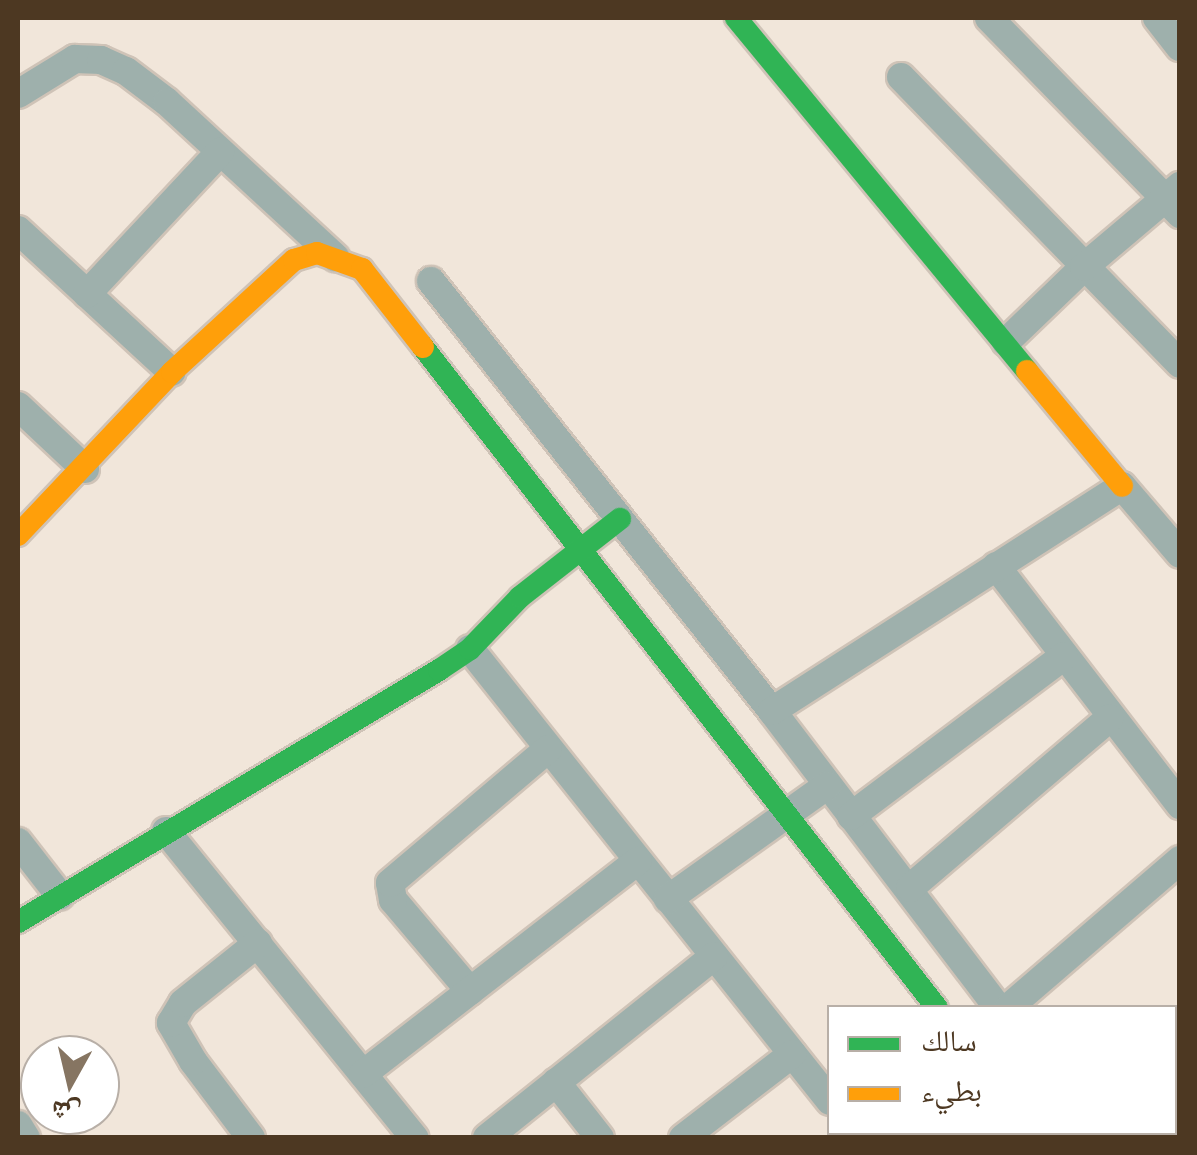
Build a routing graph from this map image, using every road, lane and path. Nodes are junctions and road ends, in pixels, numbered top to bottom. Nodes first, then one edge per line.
1 (736, 18) edge
2 (989, 18) edge
3 (1157, 18) edge
4 (1180, 47) edge
5 (901, 77) dead end
6 (18, 94) edge
7 (220, 152) junction
8 (1174, 200) edge
9 (18, 230) edge
10 (335, 257) junction
11 (1084, 266) junction
12 (431, 281) dead end
13 (87, 294) junction
14 (1006, 342) junction
15 (1180, 364) edge
16 (172, 372) junction
17 (18, 406) edge
18 (85, 470) junction
19 (1122, 486) junction
20 (620, 519) junction
21 (18, 535) edge
22 (1175, 539) edge
23 (582, 548) junction
24 (996, 566) junction
25 (470, 649) junction
26 (1064, 656) junction
27 (772, 711) junction
28 (1110, 718) junction
29 (548, 749) junction
30 (828, 785) junction
31 (1180, 805) edge
32 (851, 816) junction
33 (788, 817) junction
34 (166, 830) junction
35 (18, 842) edge
36 (1180, 860) edge
37 (638, 861) junction
38 (910, 888) junction
39 (60, 896) junction
40 (668, 899) junction
41 (18, 922) edge
42 (258, 944) junction
43 (714, 956) junction
44 (470, 991) junction
45 (935, 1005) edge
46 (996, 1005) edge
47 (1011, 1005) edge
48 (792, 1054) junction
49 (363, 1074) junction
50 (556, 1082) junction
51 (827, 1097) edge
52 (18, 1125) edge
53 (26, 1138) edge
54 (252, 1138) edge
55 (414, 1138) edge
56 (487, 1138) edge
57 (600, 1138) edge
58 (684, 1138) edge

1 - 14 street
2 - 8 street
3 - 4 street
5 - 11 street
6 - 7 street
7 - 10 street
7 - 13 street
8 - 11 street
9 - 13 street
10 - 16 street
10 - 23 street
11 - 14 street
11 - 15 street
12 - 20 street
13 - 16 street
14 - 19 street
16 - 18 street
17 - 18 street
18 - 21 street
19 - 22 street
19 - 24 street
20 - 23 street
20 - 27 street
23 - 25 street
23 - 33 street
24 - 26 street
24 - 27 street
25 - 29 street
25 - 34 street
26 - 28 street
26 - 32 street
27 - 30 street
28 - 31 street
28 - 38 street
29 - 37 street
29 - 44 street
30 - 32 street
30 - 33 street
32 - 38 street
33 - 40 street
33 - 45 street
34 - 39 street
34 - 42 street
35 - 39 street
36 - 47 street
37 - 40 street
37 - 44 street
38 - 46 street
39 - 41 street
40 - 43 street
42 - 49 street
42 - 54 street
43 - 48 street
43 - 50 street
44 - 49 street
48 - 51 street
48 - 58 street
49 - 55 street
50 - 56 street
50 - 57 street
52 - 53 street

